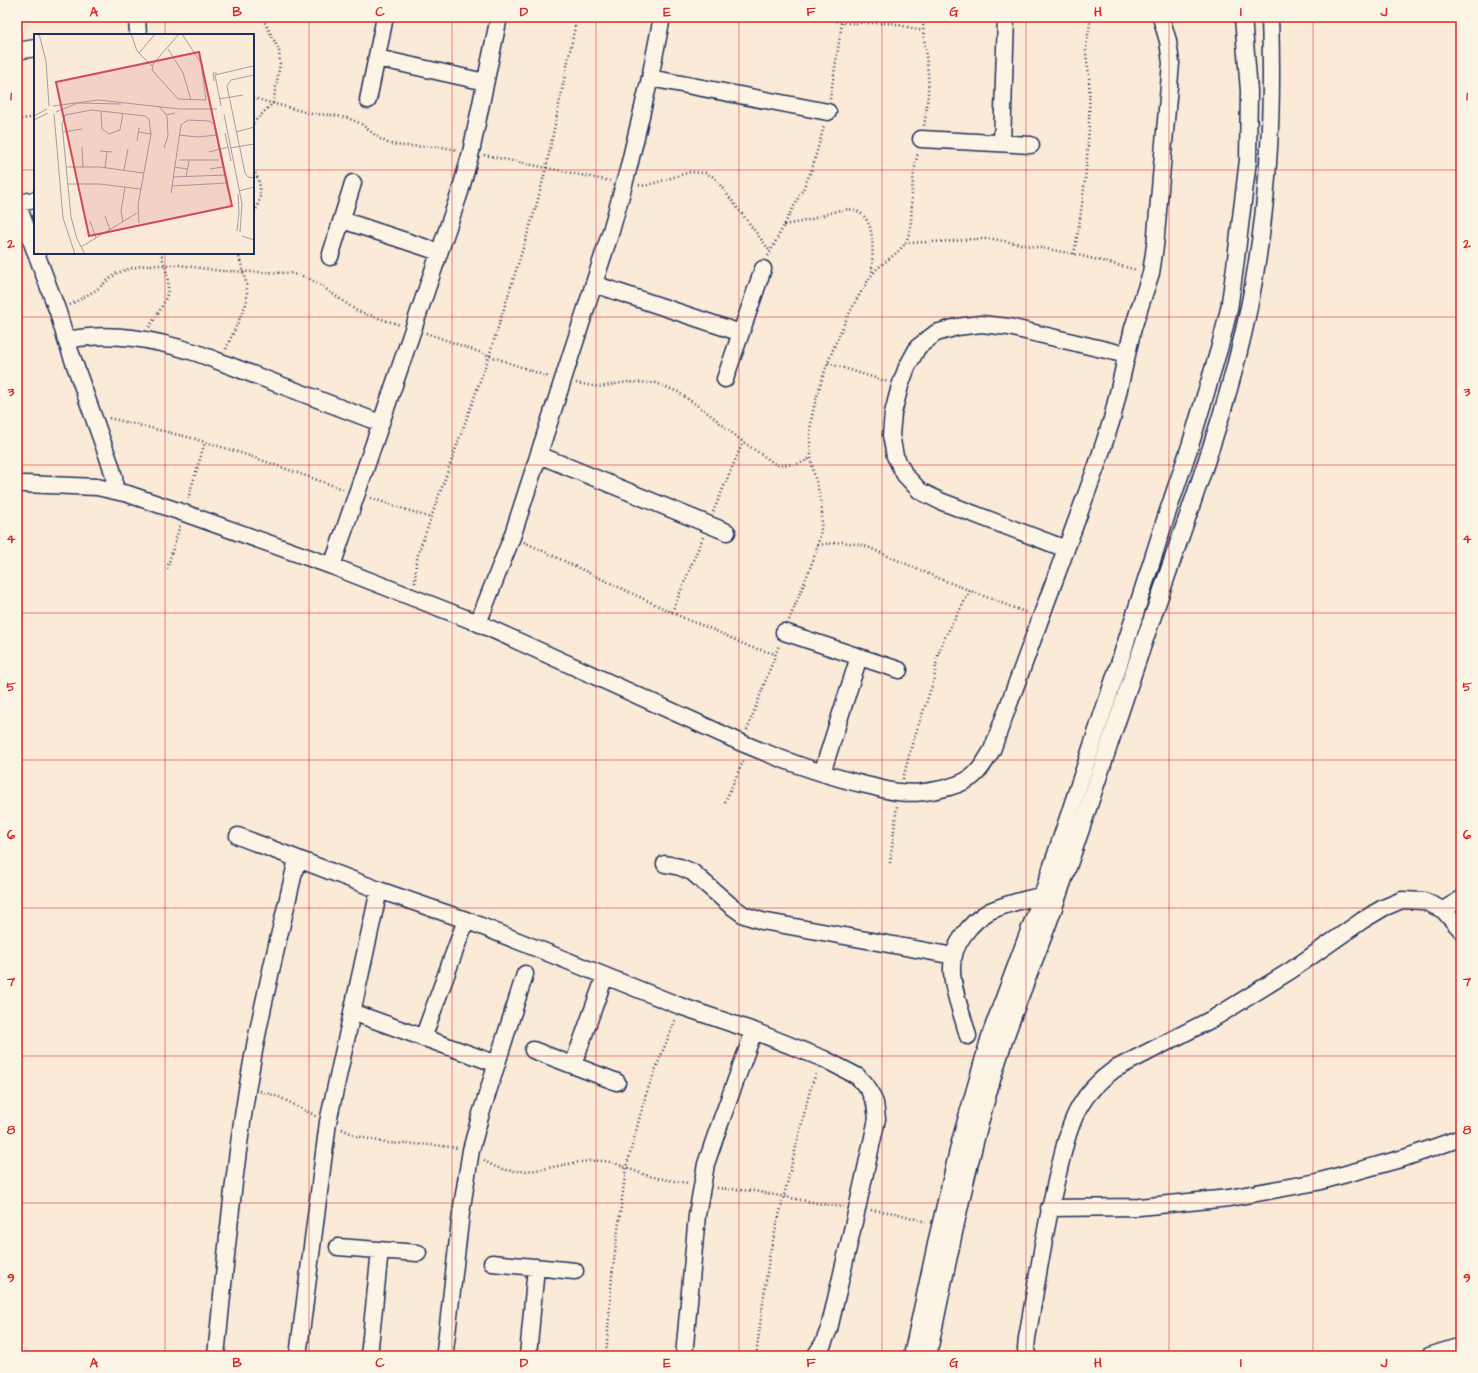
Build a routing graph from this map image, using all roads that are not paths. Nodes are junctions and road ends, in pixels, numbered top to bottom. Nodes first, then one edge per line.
1 (137, 17) edge
2 (385, 17) edge
3 (499, 17) edge
4 (662, 17) edge
5 (1006, 17) edge
6 (1161, 17) edge
7 (1243, 17) edge
8 (1270, 17) edge
9 (135, 34) edge
10 (34, 48) edge
11 (17, 51) edge
12 (376, 58) junction
13 (650, 78) junction
14 (485, 82) junction
15 (368, 100) dead end
16 (828, 112) road end
17 (921, 139) road end
18 (1002, 143) junction
19 (1031, 146) dead end
20 (353, 183) dead end
21 (34, 200) edge
22 (342, 220) junction
23 (34, 249) edge
24 (439, 252) junction
25 (36, 254) edge
26 (330, 257) dead end
27 (762, 269) road end
28 (594, 284) junction
29 (741, 333) junction
30 (66, 340) junction
31 (1127, 355) junction
32 (725, 379) dead end
33 (380, 424) junction
34 (539, 455) junction
35 (24, 484) dead end
36 (115, 491) junction
37 (727, 532) dead end
38 (1066, 549) junction
39 (332, 566) junction
40 (478, 623) junction
41 (784, 632) road end
42 (859, 657) junction
43 (899, 670) dead end
44 (822, 773) junction
45 (238, 836) dead end
46 (297, 859) junction
47 (664, 864) dead end
48 (378, 890) junction
49 (1059, 894) junction
50 (1042, 896) junction
51 (1461, 899) edge
52 (1444, 910) junction
53 (466, 920) junction
54 (1461, 930) edge
55 (954, 956) junction
56 (525, 974) dead end
57 (605, 976) junction
58 (352, 1012) junction
59 (754, 1031) junction
60 (968, 1036) dead end
61 (423, 1038) junction
62 (533, 1050) dead end
63 (496, 1064) junction
64 (573, 1065) junction
65 (617, 1082) dead end
66 (1461, 1138) edge
67 (1049, 1208) junction
68 (338, 1247) dead end
69 (380, 1250) junction
70 (418, 1253) dead end
71 (492, 1263) dead end
72 (536, 1267) junction
73 (575, 1271) dead end
74 (1461, 1346) edge
75 (445, 1351) dead end
76 (216, 1356) edge
77 (298, 1356) edge
78 (369, 1356) edge
79 (528, 1356) edge
80 (684, 1356) edge
81 (815, 1356) edge
82 (912, 1356) edge
83 (928, 1356) edge
84 (1029, 1356) edge
85 (1429, 1356) edge

1 - 9 street
2 - 12 street
3 - 14 street
4 - 13 street
5 - 18 street
6 - 31 street
7 - 50 street
8 - 49 street
10 - 11 street
12 - 14 street
12 - 15 street
13 - 16 street
13 - 28 street
14 - 24 street
17 - 18 street
18 - 19 street
20 - 22 street
21 - 23 street
22 - 24 street
22 - 26 street
24 - 33 street
25 - 30 street
27 - 29 street
28 - 29 street
28 - 34 street
29 - 32 street
30 - 33 street
30 - 36 street
31 - 38 street
31 - 38 street
33 - 39 street
34 - 37 street
34 - 40 street
35 - 36 street
36 - 39 street
38 - 44 street
39 - 40 street
40 - 44 street
41 - 42 street
42 - 43 street
42 - 44 street
45 - 46 street
46 - 48 street
46 - 76 street
47 - 55 street
48 - 53 street
48 - 58 street
49 - 50 street
49 - 83 street
50 - 55 street
50 - 82 street
51 - 52 street
52 - 54 street
52 - 67 street
53 - 57 street
53 - 61 street
55 - 60 street
56 - 63 street
57 - 59 street
57 - 64 street
58 - 61 street
58 - 77 street
59 - 80 street
59 - 81 street
61 - 63 street
62 - 64 street
63 - 75 street
64 - 65 street
66 - 67 street
67 - 84 street
68 - 69 street
69 - 70 street
69 - 78 street
71 - 72 street
72 - 73 street
72 - 79 street
74 - 85 street

